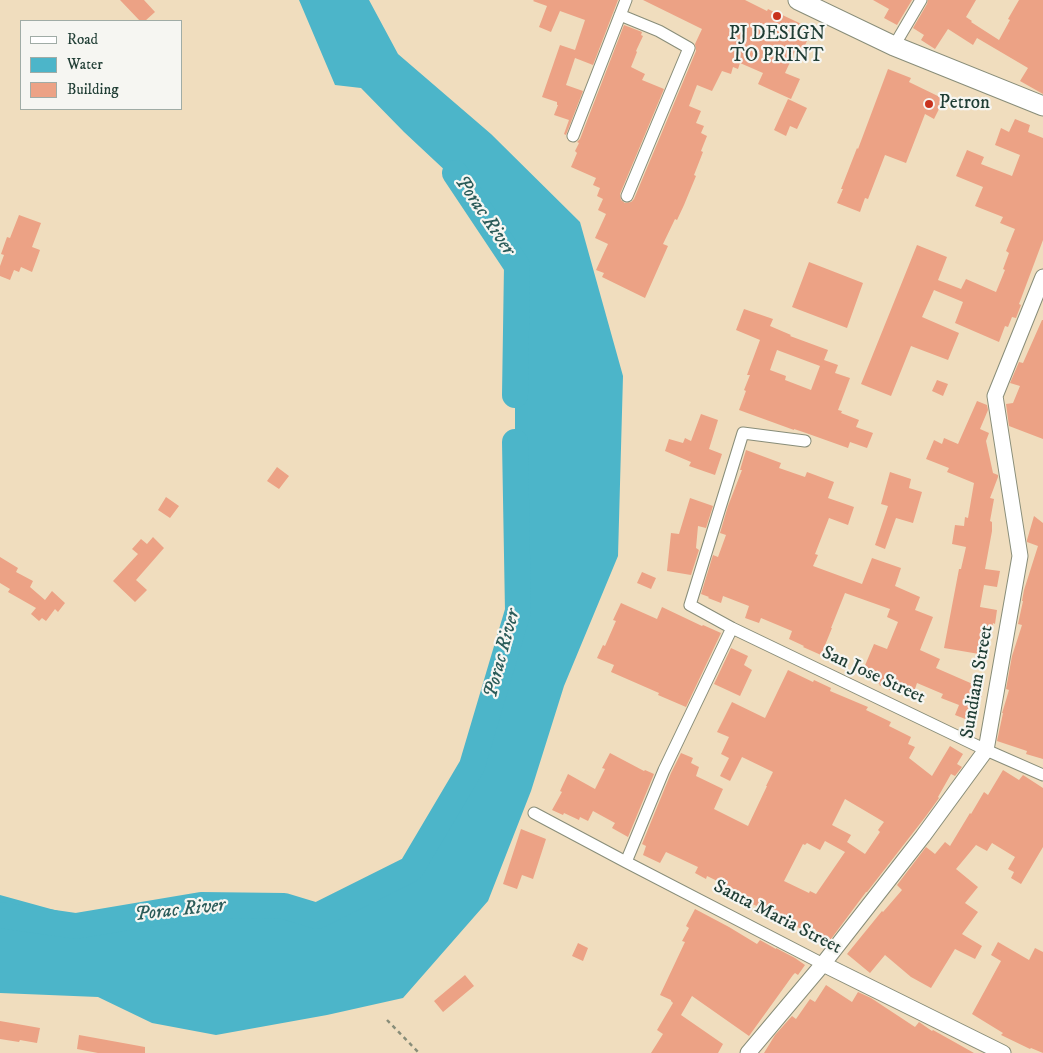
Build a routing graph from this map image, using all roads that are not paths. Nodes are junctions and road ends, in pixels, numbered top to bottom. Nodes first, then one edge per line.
1 (626, 0) edge
2 (798, 0) edge
3 (921, 0) edge
4 (620, 15) junction
5 (894, 46) junction
6 (1043, 106) edge
7 (573, 136) dead end
8 (627, 196) dead end
9 (1043, 278) edge
10 (805, 442) dead end
11 (732, 628) junction
12 (986, 750) junction
13 (1043, 775) edge
14 (534, 813) dead end
15 (626, 862) junction
16 (823, 964) junction
17 (748, 1053) edge
18 (1003, 1053) edge

1 - 4 street
2 - 5 main road
3 - 5 street
4 - 7 street
4 - 8 street
5 - 6 main road
9 - 12 street, Sundiam Street
10 - 11 street, San Jose Street
11 - 12 street, San Jose Street
11 - 15 street
12 - 13 street, San Jose Street
12 - 16 street, Sundiam Street
14 - 15 street, Santa Maria Street
15 - 16 street, Santa Maria Street
16 - 17 street, Sundiam Street
16 - 18 street, Santa Maria Street

